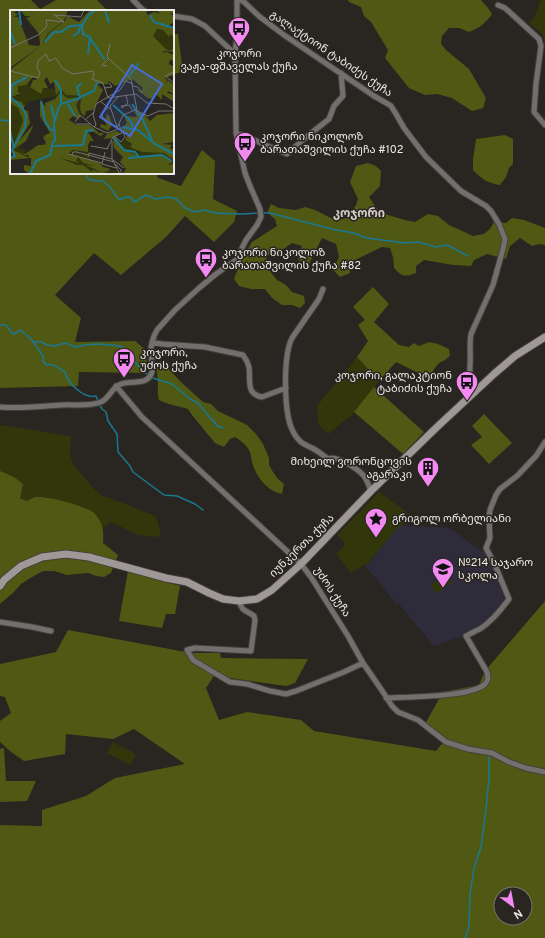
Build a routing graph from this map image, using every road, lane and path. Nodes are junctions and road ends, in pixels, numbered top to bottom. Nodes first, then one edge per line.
1 (133, 0) edge
2 (237, 0) edge
3 (498, 5) dead end
4 (142, 10) edge
5 (174, 16) edge
6 (235, 54) junction
7 (341, 73) junction
8 (545, 125) edge
9 (236, 133) junction
10 (323, 289) dead end
11 (545, 337) edge
12 (152, 342) junction
13 (116, 386) junction
14 (286, 388) junction
15 (470, 396) junction
16 (0, 407) edge
17 (545, 442) edge
18 (371, 491) junction
19 (301, 564) junction
20 (0, 586) edge
21 (239, 601) junction
22 (0, 622) edge
23 (51, 631) dead end
24 (363, 662) junction
25 (386, 698) junction
26 (545, 772) edge

1 - 4 street
2 - 6 street
2 - 7 street, გალაქტიონ ტაბიძეს ქუჩა
3 - 8 street
5 - 6 street
6 - 9 street
7 - 9 street
7 - 15 street, გალაქტიონ ტაბიძეს ქუჩა
9 - 12 street
10 - 14 street
11 - 15 main road, იუნკერთა ქუჩა
12 - 13 street
12 - 14 street
13 - 16 street
13 - 19 street, უძოს ქუჩა
14 - 18 street
15 - 18 main road, იუნკერთა ქუჩა
17 - 25 street
18 - 19 main road, იუნკერთა ქუჩა
19 - 21 main road, იუნკერთა ქუჩა
19 - 24 street, უძოს ქუჩა
20 - 21 main road, იუნკერთა ქუჩა
21 - 24 street
22 - 23 street
24 - 25 street, უძოს ქუჩა
25 - 26 street, უძოს ქუჩა

